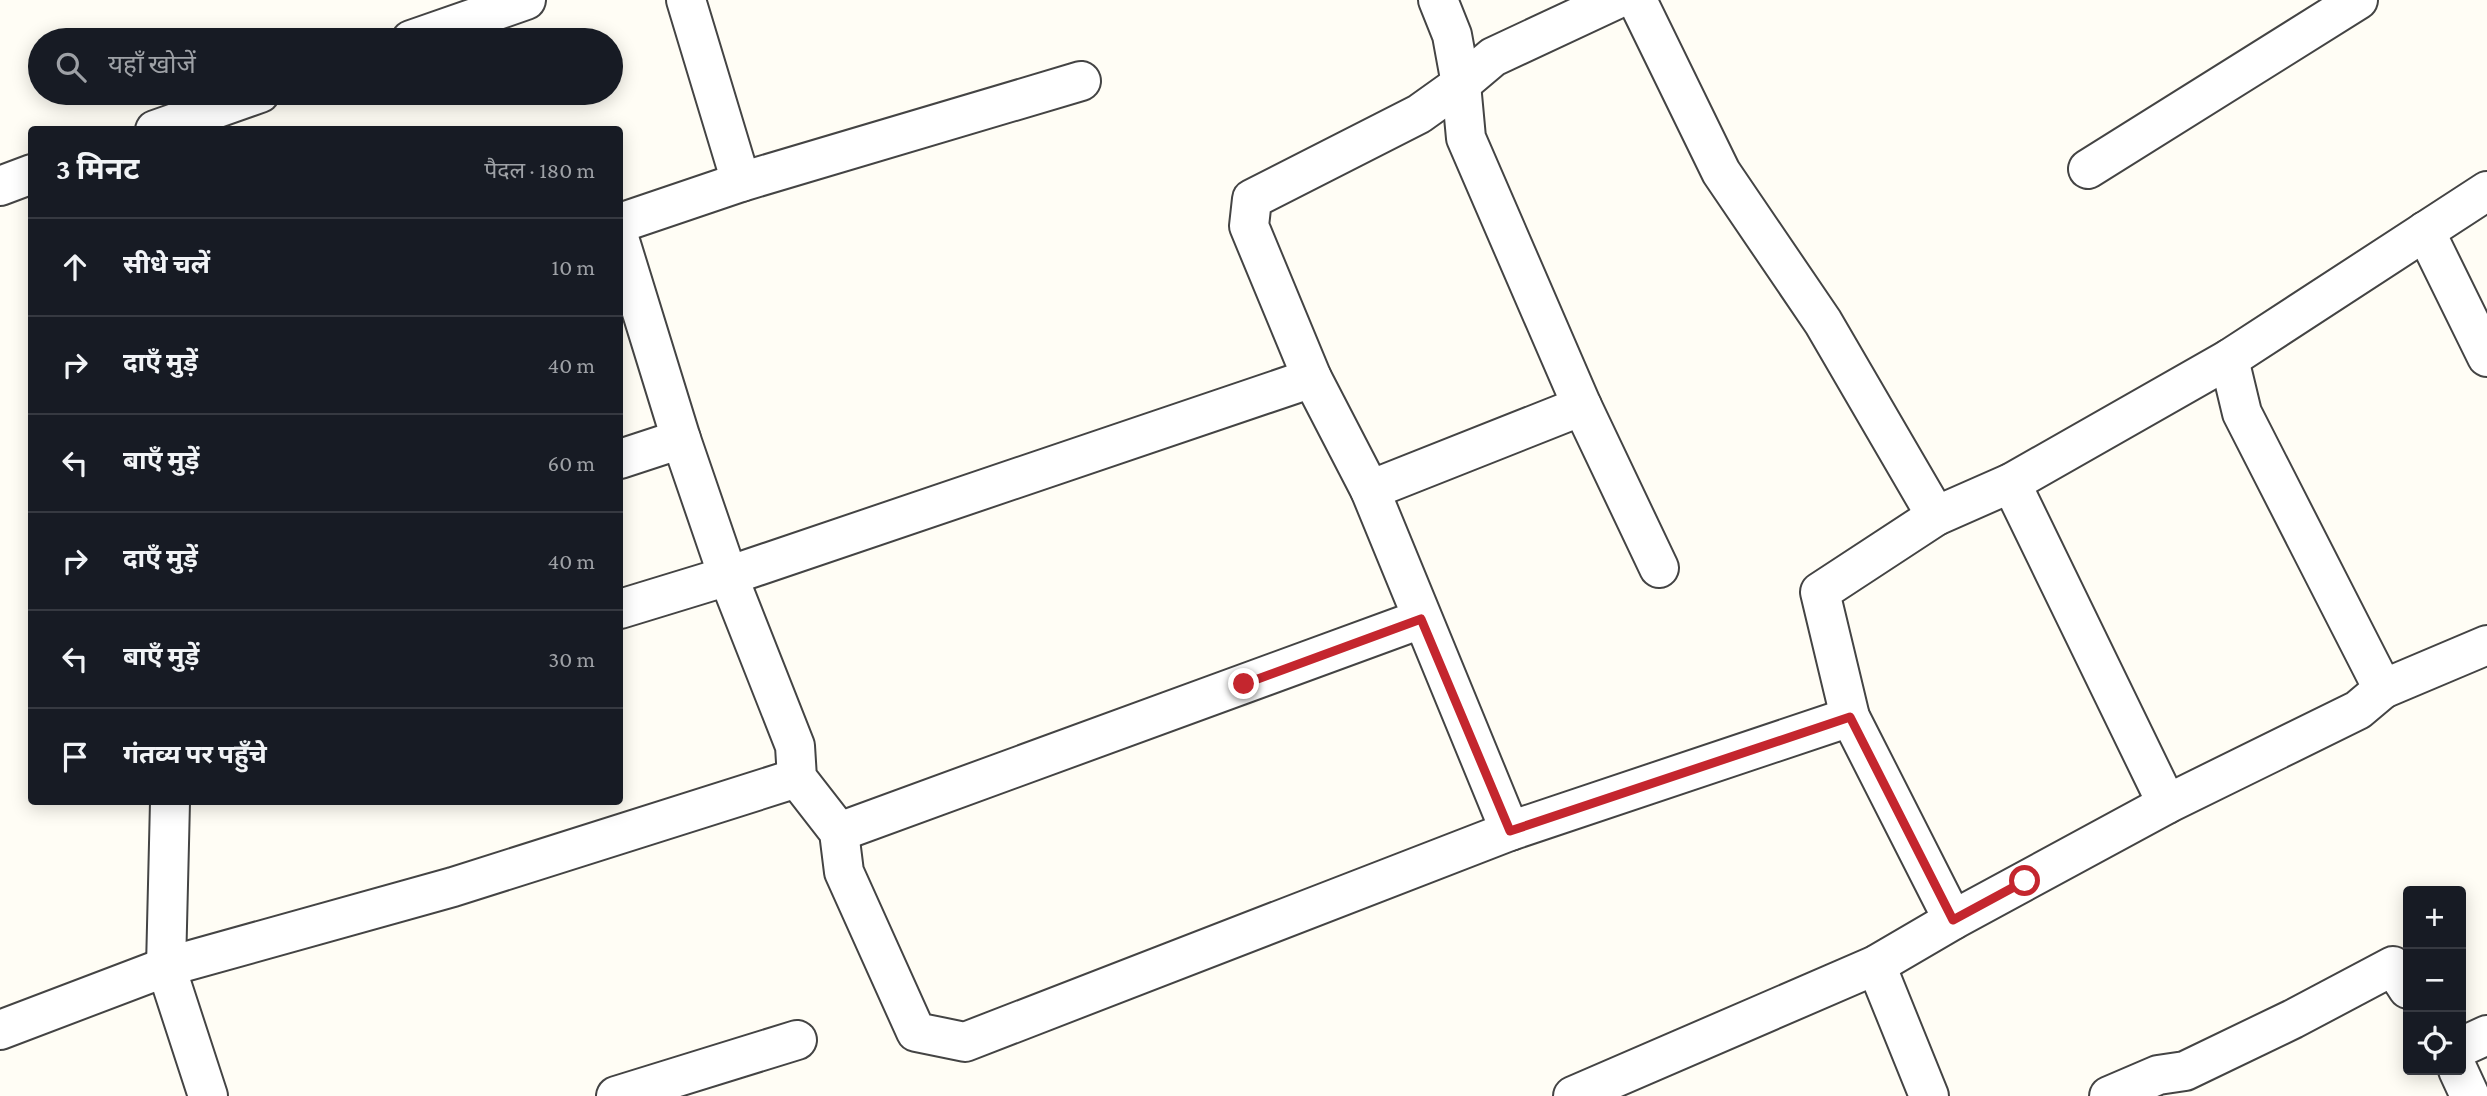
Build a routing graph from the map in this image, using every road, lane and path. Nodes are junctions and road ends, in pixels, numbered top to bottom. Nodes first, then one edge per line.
1 (526, 0) edge
2 (686, 0) edge
3 (1438, 0) edge
4 (1615, 0) edge
5 (1637, 0) edge
6 (2358, 0) edge
7 (446, 28) edge
8 (1081, 81) dead end
9 (1461, 85) junction
10 (226, 105) edge
11 (166, 126) edge
12 (2088, 169) dead end
13 (28, 176) edge
14 (741, 182) junction
15 (0, 186) edge
16 (2487, 191) edge
17 (623, 222) edge
18 (2425, 231) junction
19 (623, 251) edge
20 (2487, 357) edge
21 (2229, 359) junction
22 (1312, 379) junction
23 (1582, 407) junction
24 (681, 439) junction
25 (623, 458) edge
26 (2011, 483) junction
27 (1370, 491) junction
28 (1936, 516) junction
29 (1659, 568) dead end
30 (728, 576) junction
31 (623, 608) edge
32 (1421, 619) junction
33 (2487, 645) edge
34 (2383, 689) junction
35 (1850, 717) junction
36 (797, 778) junction
37 (2167, 804) junction
38 (170, 805) edge
39 (1510, 831) junction
40 (839, 832) junction
41 (1953, 920) junction
42 (1876, 965) junction
43 (166, 967) junction
44 (2403, 981) edge
45 (0, 1030) edge
46 (2487, 1035) edge
47 (797, 1040) dead end
48 (2466, 1045) edge
49 (2460, 1075) edge
50 (1582, 1094) edge
51 (208, 1096) edge
52 (616, 1096) edge
53 (1929, 1096) edge
54 (2109, 1096) edge
55 (2470, 1096) edge

1 - 7 street
2 - 14 street
3 - 9 street
4 - 9 street
5 - 28 street
6 - 12 street
8 - 14 street
9 - 22 street
9 - 23 street
10 - 11 street
13 - 15 street
14 - 17 street
16 - 18 street
18 - 20 street
18 - 21 street
19 - 24 street
21 - 26 street
21 - 34 street
22 - 27 street
22 - 30 street
23 - 27 street
23 - 29 street
24 - 25 street
24 - 30 street
26 - 28 street
26 - 37 street
27 - 32 street
28 - 35 street
30 - 31 street
30 - 36 street
32 - 39 street
32 - 40 street
33 - 34 street
34 - 37 street
35 - 39 street
35 - 41 street
36 - 40 street
36 - 43 street
37 - 41 street
38 - 43 street
39 - 40 street
41 - 42 street
42 - 50 street
42 - 53 street
43 - 45 street
43 - 51 street
44 - 54 street
46 - 48 street
47 - 52 street
49 - 55 street

